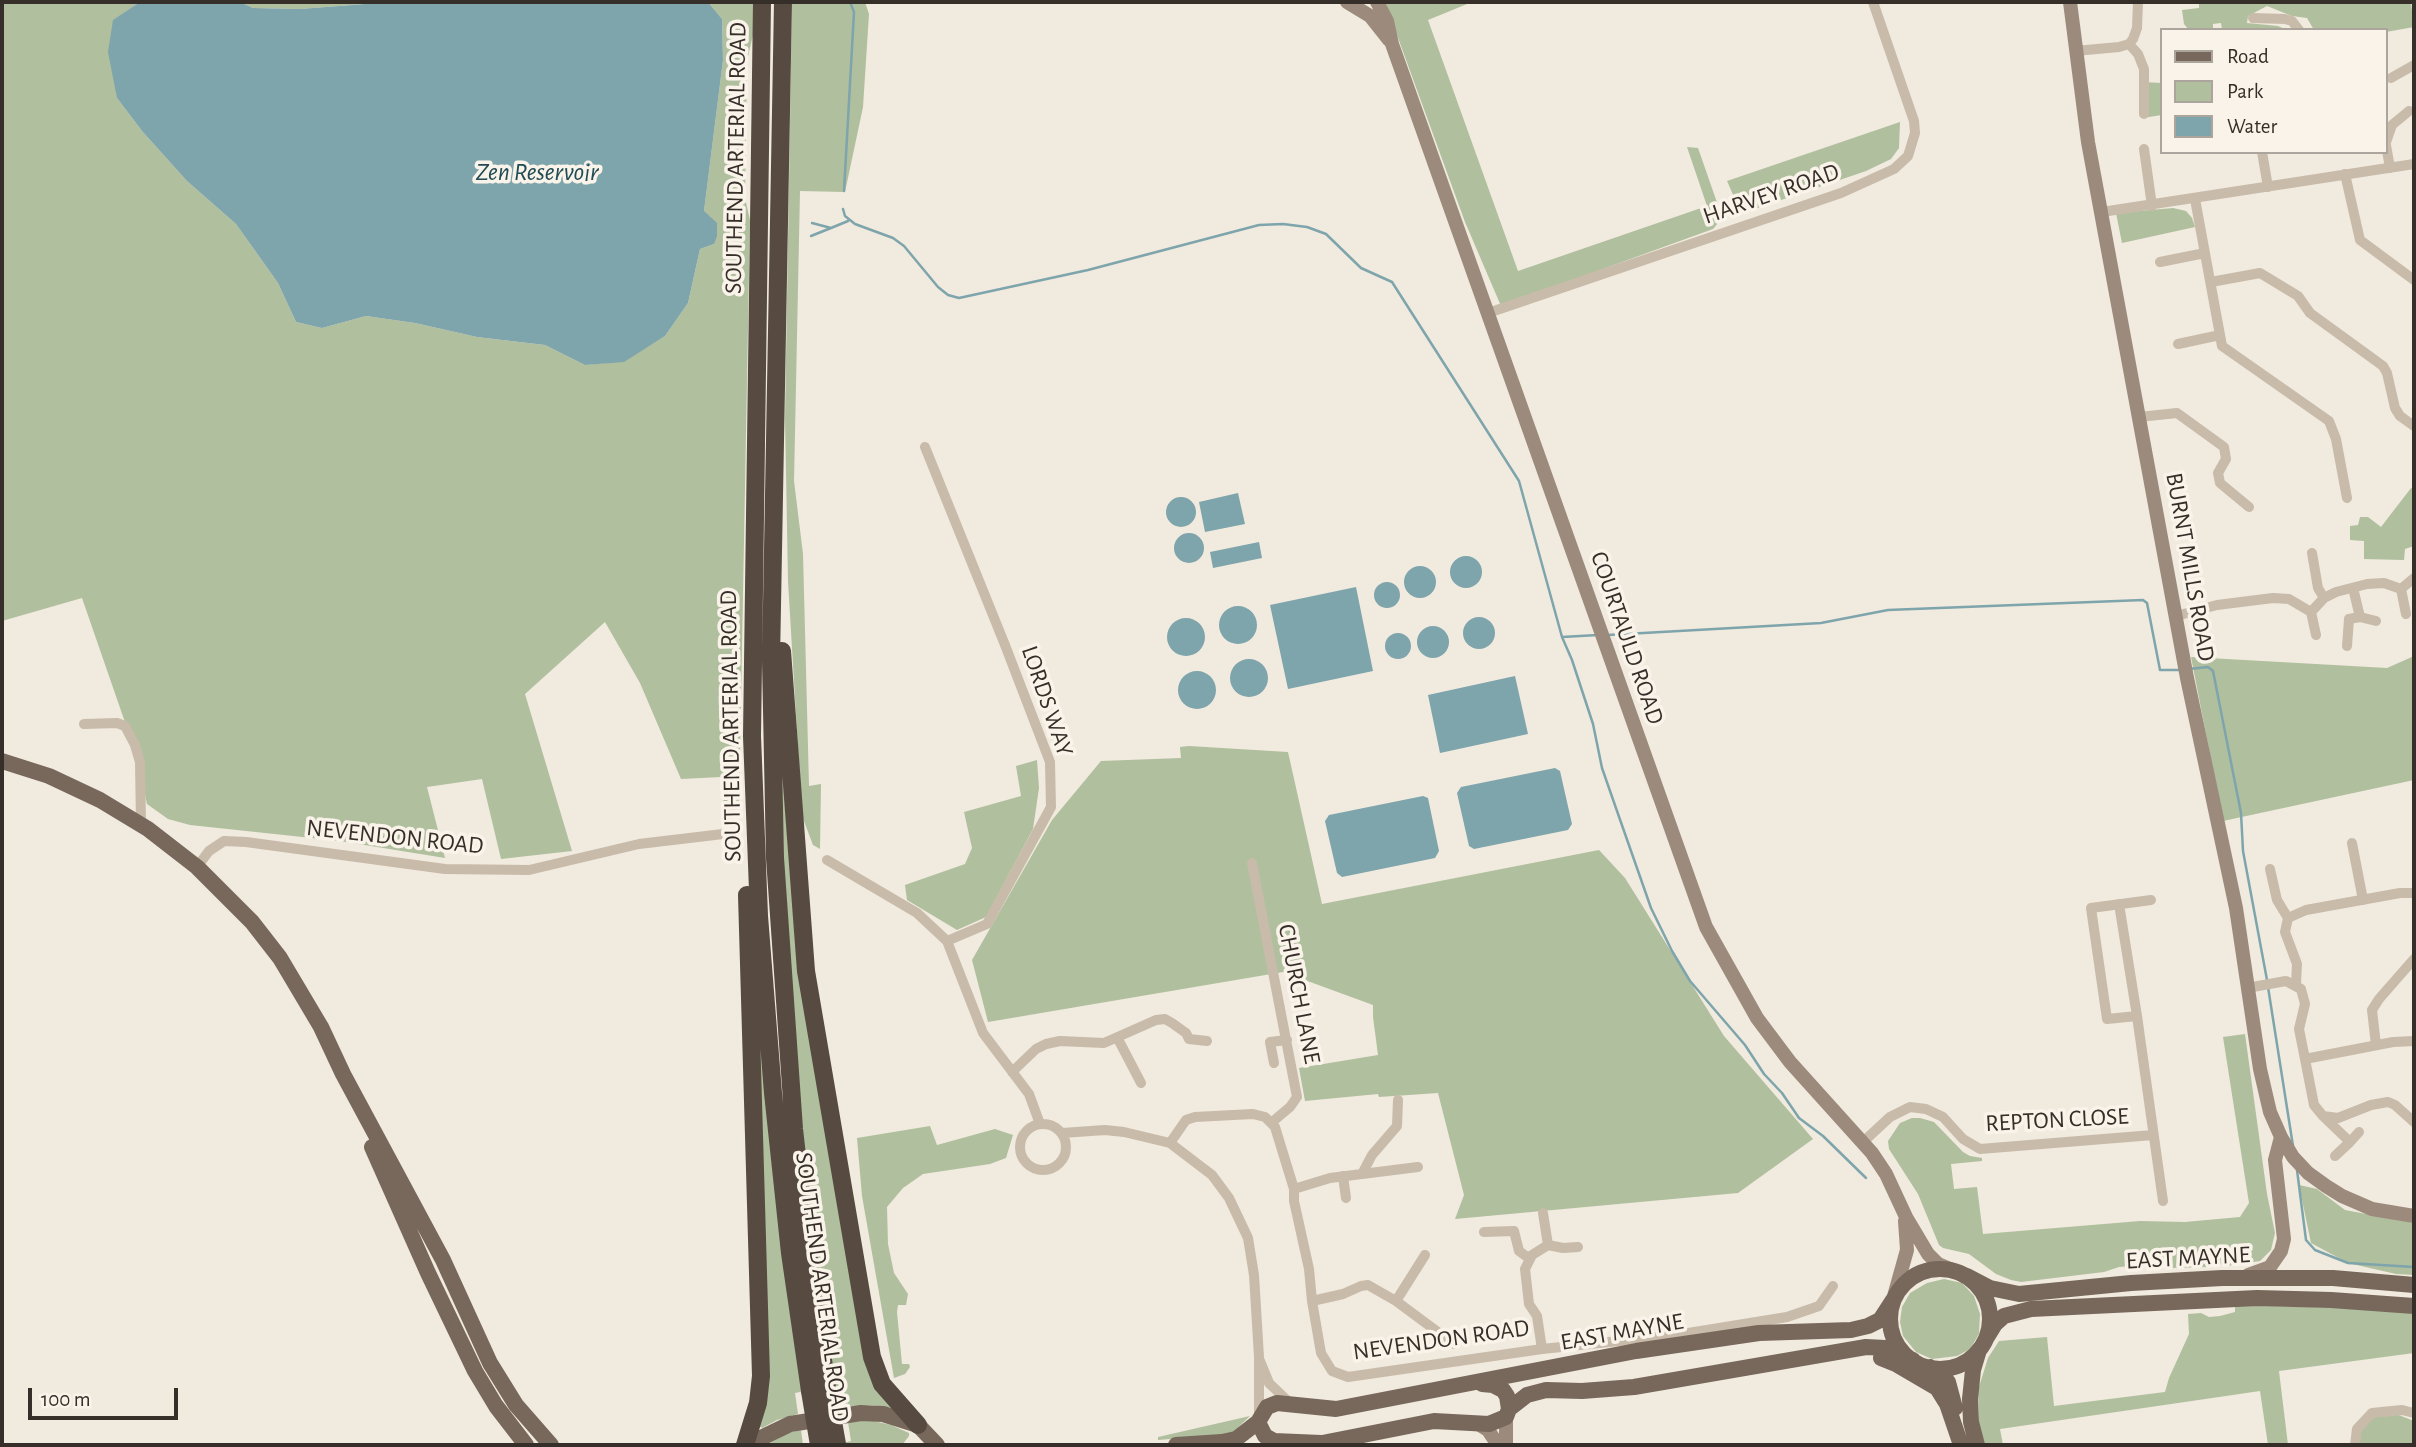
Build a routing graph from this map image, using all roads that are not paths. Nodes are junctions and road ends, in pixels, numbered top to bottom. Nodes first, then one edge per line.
1 (762, 2) edge
2 (783, 2) edge
3 (1347, 2) edge
4 (1377, 2) edge
5 (1873, 2) edge
6 (2070, 2) edge
7 (2138, 2) edge
8 (2253, 18) dead end
9 (2297, 28) edge
10 (1392, 44) junction
11 (2129, 44) junction
12 (2075, 51) junction
13 (2414, 65) edge
14 (2392, 78) dead end
15 (2409, 111) dead end
16 (2144, 114) dead end
17 (2388, 137) edge
18 (2144, 149) dead end
19 (2262, 154) edge
20 (2388, 154) edge
21 (2414, 164) edge
22 (2390, 168) junction
23 (2345, 174) junction
24 (2268, 187) junction
25 (2195, 199) junction
26 (2152, 206) junction
27 (2102, 212) junction
28 (2205, 253) junction
29 (2160, 262) dead end
30 (2414, 280) edge
31 (2211, 282) junction
32 (1488, 313) junction
33 (2220, 335) junction
34 (2178, 344) dead end
35 (2138, 417) junction
36 (2414, 426) edge
37 (925, 447) dead end
38 (774, 479) junction
39 (2347, 498) dead end
40 (2249, 507) dead end
41 (2312, 553) dead end
42 (2414, 578) edge
43 (2353, 588) junction
44 (2401, 589) junction
45 (2324, 598) junction
46 (2311, 612) junction
47 (2406, 614) dead end
48 (2176, 616) junction
49 (2360, 617) junction
50 (2376, 621) dead end
51 (2316, 635) dead end
52 (2347, 646) dead end
53 (85, 724) dead end
54 (752, 736) junction
55 (2, 761) edge
56 (141, 825) junction
57 (723, 834) dead end
58 (2352, 843) dead end
59 (827, 859) dead end
60 (1252, 863) dead end
61 (197, 867) junction
62 (2270, 869) dead end
63 (2414, 893) edge
64 (2151, 900) dead end
65 (2363, 900) junction
66 (2119, 904) junction
67 (2288, 918) junction
68 (947, 941) junction
69 (2414, 959) edge
70 (2296, 984) junction
71 (2247, 988) junction
72 (2137, 1016) junction
73 (1118, 1039) junction
74 (1287, 1040) junction
75 (1207, 1041) dead end
76 (2414, 1041) edge
77 (2376, 1045) junction
78 (2305, 1059) junction
79 (1274, 1063) dead end
80 (1012, 1072) junction
81 (343, 1074) junction
82 (1140, 1083) dead end
83 (1398, 1100) dead end
84 (2323, 1116) junction
85 (2414, 1122) edge
86 (1271, 1123) junction
87 (1040, 1124) junction
88 (2359, 1132) dead end
89 (1062, 1133) junction
90 (2153, 1135) junction
91 (2281, 1137) junction
92 (1863, 1142) junction
93 (2350, 1142) junction
94 (1170, 1143) junction
95 (2335, 1156) dead end
96 (1418, 1167) dead end
97 (1363, 1172) junction
98 (1343, 1176) junction
99 (1294, 1189) junction
100 (1346, 1198) dead end
101 (2163, 1201) dead end
102 (1900, 1203) junction
103 (1543, 1213) dead end
104 (2414, 1216) edge
105 (1484, 1232) dead end
106 (1548, 1245) junction
107 (1578, 1247) dead end
108 (1425, 1255) dead end
109 (1530, 1259) junction
110 (1960, 1273) junction
111 (2222, 1278) junction
112 (2414, 1284) edge
113 (1833, 1286) dead end
114 (1893, 1300) junction
115 (1312, 1301) junction
116 (1396, 1301) junction
117 (2414, 1306) edge
118 (1454, 1344) dead end
119 (1983, 1344) junction
120 (1542, 1349) junction
121 (1827, 1354) junction
122 (1259, 1357) junction
123 (1913, 1360) junction
124 (1929, 1367) junction
125 (1472, 1384) junction
126 (819, 1389) junction
127 (1290, 1403) junction
128 (1507, 1413) junction
129 (2414, 1413) edge
130 (1259, 1420) junction
131 (1480, 1425) junction
132 (918, 1426) junction
133 (1316, 1444) edge
134 (526, 1445) edge
135 (551, 1445) edge
136 (745, 1445) edge
137 (754, 1445) edge
138 (831, 1445) edge
139 (938, 1445) edge
140 (1176, 1445) edge
141 (1498, 1445) edge
142 (1506, 1445) edge
143 (1961, 1445) edge
144 (1977, 1445) edge
145 (2355, 1445) edge

1 - 54 highway, SOUTHEND ARTERIAL ROAD
2 - 38 highway, SOUTHEND ARTERIAL ROAD
3 - 10 street, COURTAULD ROAD
4 - 10 street, COURTAULD ROAD
5 - 32 street, HARVEY ROAD
6 - 12 street, BURNT MILLS ROAD
7 - 11 street
8 - 9 street
10 - 32 street, COURTAULD ROAD
11 - 12 street
11 - 16 street
12 - 27 street, BURNT MILLS ROAD
13 - 14 street
15 - 17 street
18 - 26 street
19 - 24 street
20 - 22 street
21 - 22 street
22 - 23 street
23 - 24 street
23 - 30 street
24 - 25 street
25 - 26 street
25 - 28 street
26 - 27 street
27 - 35 street, BURNT MILLS ROAD
28 - 29 street
28 - 31 street
31 - 33 street
31 - 36 street
32 - 92 street, COURTAULD ROAD
33 - 34 street
33 - 39 street
35 - 40 street
35 - 48 street, BURNT MILLS ROAD
37 - 68 street, LORDS WAY
38 - 126 highway, SOUTHEND ARTERIAL ROAD
38 - 132 highway
41 - 45 street
42 - 44 street
43 - 44 street
43 - 45 street
43 - 49 street
44 - 47 street
45 - 46 street
46 - 48 street
46 - 51 street
48 - 71 street, BURNT MILLS ROAD
49 - 50 street
49 - 52 street
53 - 56 street
54 - 126 highway, SOUTHEND ARTERIAL ROAD
54 - 136 highway
55 - 56 main road
56 - 61 main road
57 - 61 street, NEVENDON ROAD
58 - 65 street
59 - 68 street
60 - 74 street, CHURCH LANE
61 - 81 main road
62 - 67 street
63 - 65 street
64 - 66 street
65 - 67 street
66 - 72 street, REPTON CLOSE
66 - 72 street
67 - 70 street
68 - 80 street
69 - 77 street
70 - 71 street
70 - 78 street
71 - 91 street, BURNT MILLS ROAD
72 - 90 street, REPTON CLOSE
73 - 75 street
73 - 80 street
73 - 82 street
74 - 79 street
74 - 86 street, CHURCH LANE
76 - 77 street
77 - 78 street
78 - 84 street
80 - 87 street
81 - 134 main road
81 - 135 main road
83 - 97 street
84 - 85 street
84 - 93 street
86 - 94 street
86 - 99 street, NEVENDON ROAD
87 - 89 street
87 - 89 street
88 - 93 street
89 - 94 street
90 - 92 street, REPTON CLOSE
90 - 101 street, REPTON CLOSE
91 - 104 street, BURNT MILLS ROAD
91 - 111 street, BURNT MILLS ROAD
92 - 102 street, COURTAULD ROAD
93 - 95 street
94 - 122 street
96 - 97 street
97 - 98 street
98 - 99 street
98 - 100 street
99 - 115 street, NEVENDON ROAD
102 - 110 street, COURTAULD ROAD
102 - 114 street, COURTAULD ROAD
103 - 106 street
105 - 109 street
106 - 107 street
106 - 109 street
108 - 116 street
109 - 120 street
110 - 111 main road, EAST MAYNE
110 - 114 main road
110 - 119 main road
111 - 112 main road, EAST MAYNE
113 - 120 street, NEVENDON ROAD
114 - 123 main road
114 - 125 main road, EAST MAYNE
115 - 116 street
115 - 120 street, NEVENDON ROAD
116 - 118 street
117 - 119 main road, EAST MAYNE
119 - 124 main road
119 - 144 main road
121 - 123 main road, EAST MAYNE
121 - 128 main road, EAST MAYNE
121 - 143 main road
122 - 127 street
122 - 130 street
123 - 124 main road
124 - 143 main road
125 - 127 main road, EAST MAYNE
125 - 128 main road, EAST MAYNE
126 - 138 highway, SOUTHEND ARTERIAL ROAD, bridge
127 - 130 main road
128 - 131 main road, EAST MAYNE
128 - 142 street
129 - 145 street
130 - 133 main road, EAST MAYNE
130 - 140 main road
131 - 133 main road, EAST MAYNE
131 - 141 street
132 - 137 main road
132 - 139 main road

